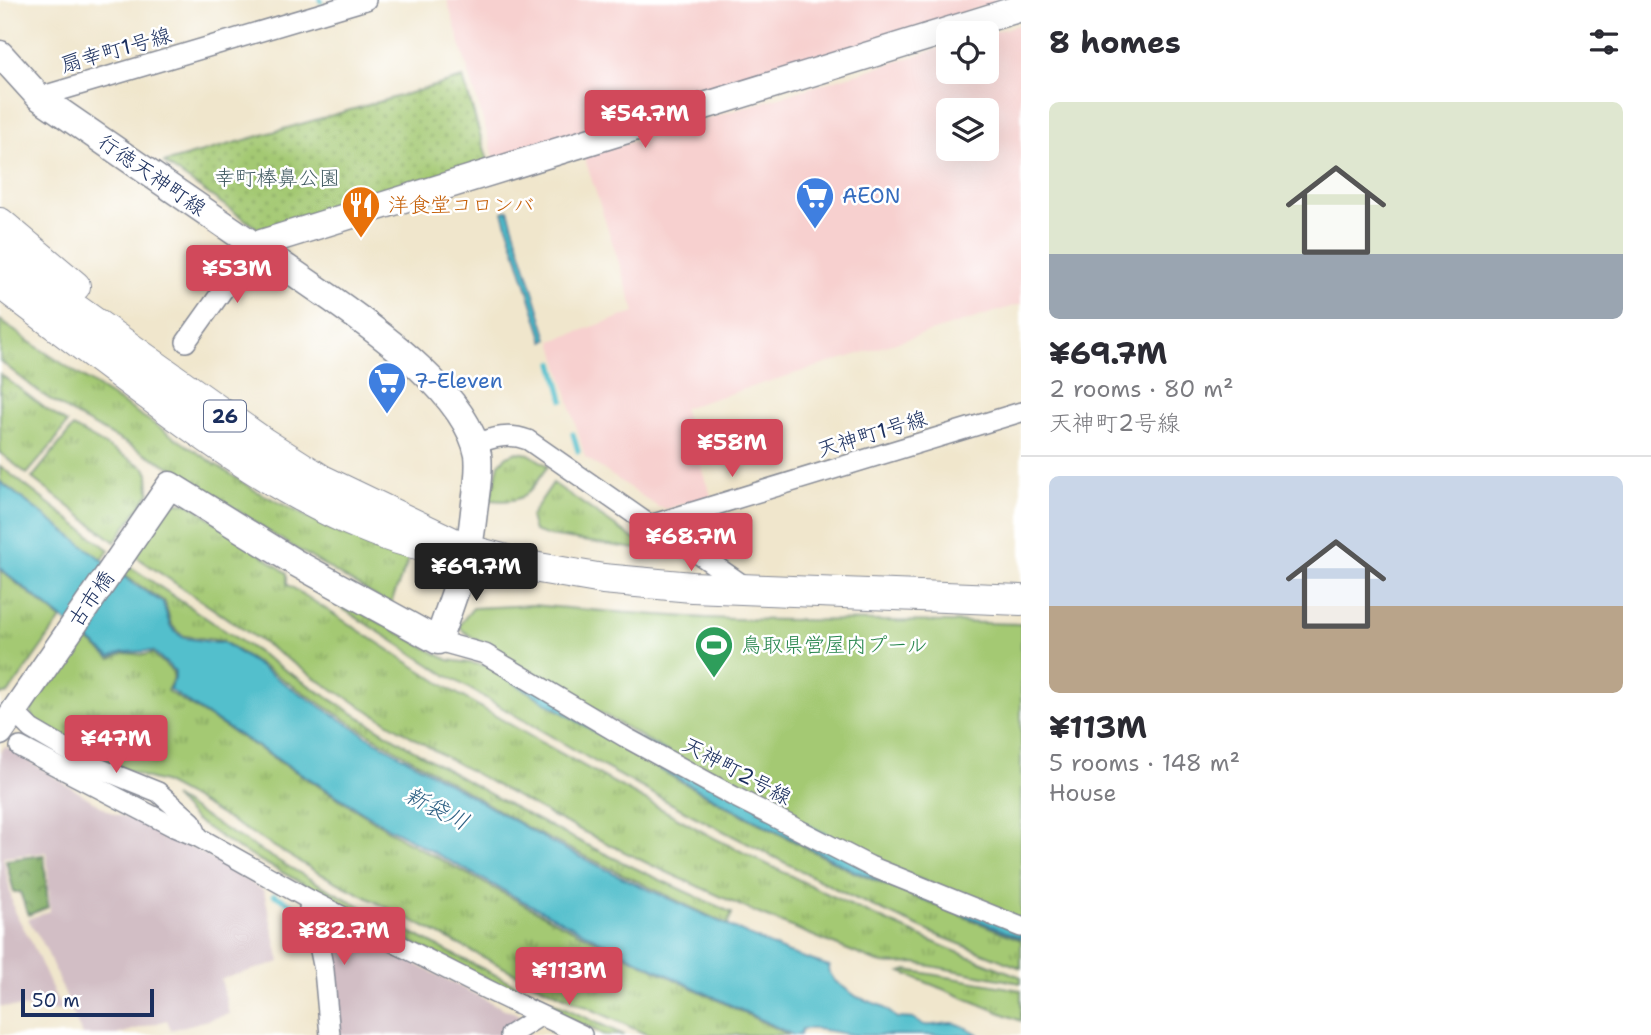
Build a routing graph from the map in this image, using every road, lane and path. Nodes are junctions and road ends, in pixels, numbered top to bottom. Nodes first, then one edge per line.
1 (366, 0) edge
2 (335, 4) edge
3 (1021, 8) edge
4 (0, 54) edge
5 (39, 97) junction
6 (0, 223) edge
7 (255, 245) junction
8 (0, 252) edge
9 (0, 283) edge
10 (0, 306) edge
11 (186, 342) dead end
12 (1021, 412) edge
13 (205, 437) junction
14 (264, 443) junction
15 (475, 444) junction
16 (655, 524) junction
17 (468, 550) junction
18 (750, 590) junction
19 (1021, 600) edge
20 (439, 641) junction
21 (15, 721) edge
22 (198, 836) junction
23 (310, 900) junction
24 (1021, 927) edge
25 (540, 1017) junction
26 (330, 1035) edge
27 (510, 1035) edge
28 (582, 1035) edge

1 - 2 street, 扇幸町1号線
2 - 5 street, 扇幸町1号線
3 - 7 street
4 - 5 street, 行徳天神町線
5 - 7 street, 行徳天神町線
6 - 14 main road
7 - 11 street
7 - 15 street, 行徳天神町線
8 - 14 main road, 26
9 - 13 main road, 26
10 - 13 main road
12 - 16 street, 天神町1号線
13 - 17 main road, 26
14 - 17 main road, 26
15 - 16 street
15 - 17 street, 行徳天神町線
16 - 18 street
17 - 18 main road, 26
17 - 20 street, 行徳天神町線
18 - 19 main road, 26
20 - 21 street, 古市橋
20 - 24 street, 天神町2号線
21 - 22 street
21 - 22 street
22 - 23 street
23 - 25 street
23 - 26 street
25 - 27 street
25 - 28 street

